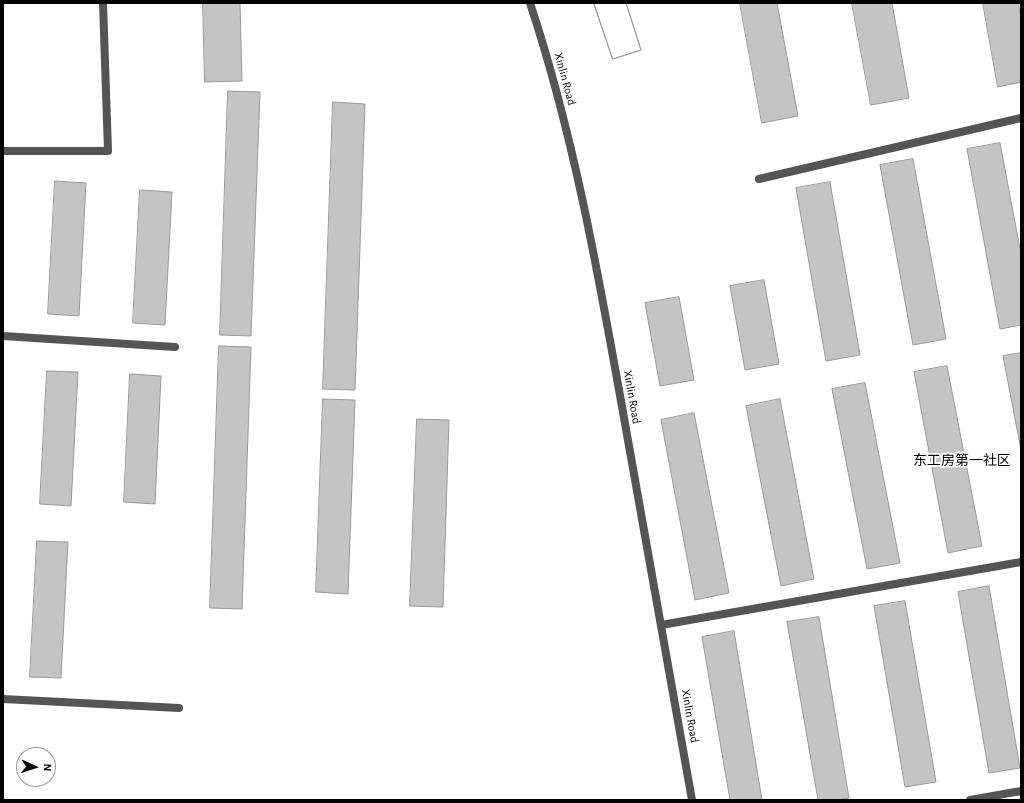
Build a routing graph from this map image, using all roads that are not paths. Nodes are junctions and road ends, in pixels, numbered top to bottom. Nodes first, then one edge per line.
1 (103, 3) edge
2 (530, 3) edge
3 (1021, 118) edge
4 (3, 151) edge
5 (759, 179) dead end
6 (3, 336) edge
7 (175, 347) dead end
8 (1021, 562) edge
9 (661, 625) junction
10 (3, 698) edge
11 (179, 708) dead end
12 (1021, 791) edge
13 (692, 800) edge
14 (970, 800) edge

1 - 4 street
2 - 9 street, Xinlin Road
3 - 5 street
6 - 7 street
8 - 9 street
9 - 13 street, Xinlin Road
10 - 11 street
12 - 14 street

